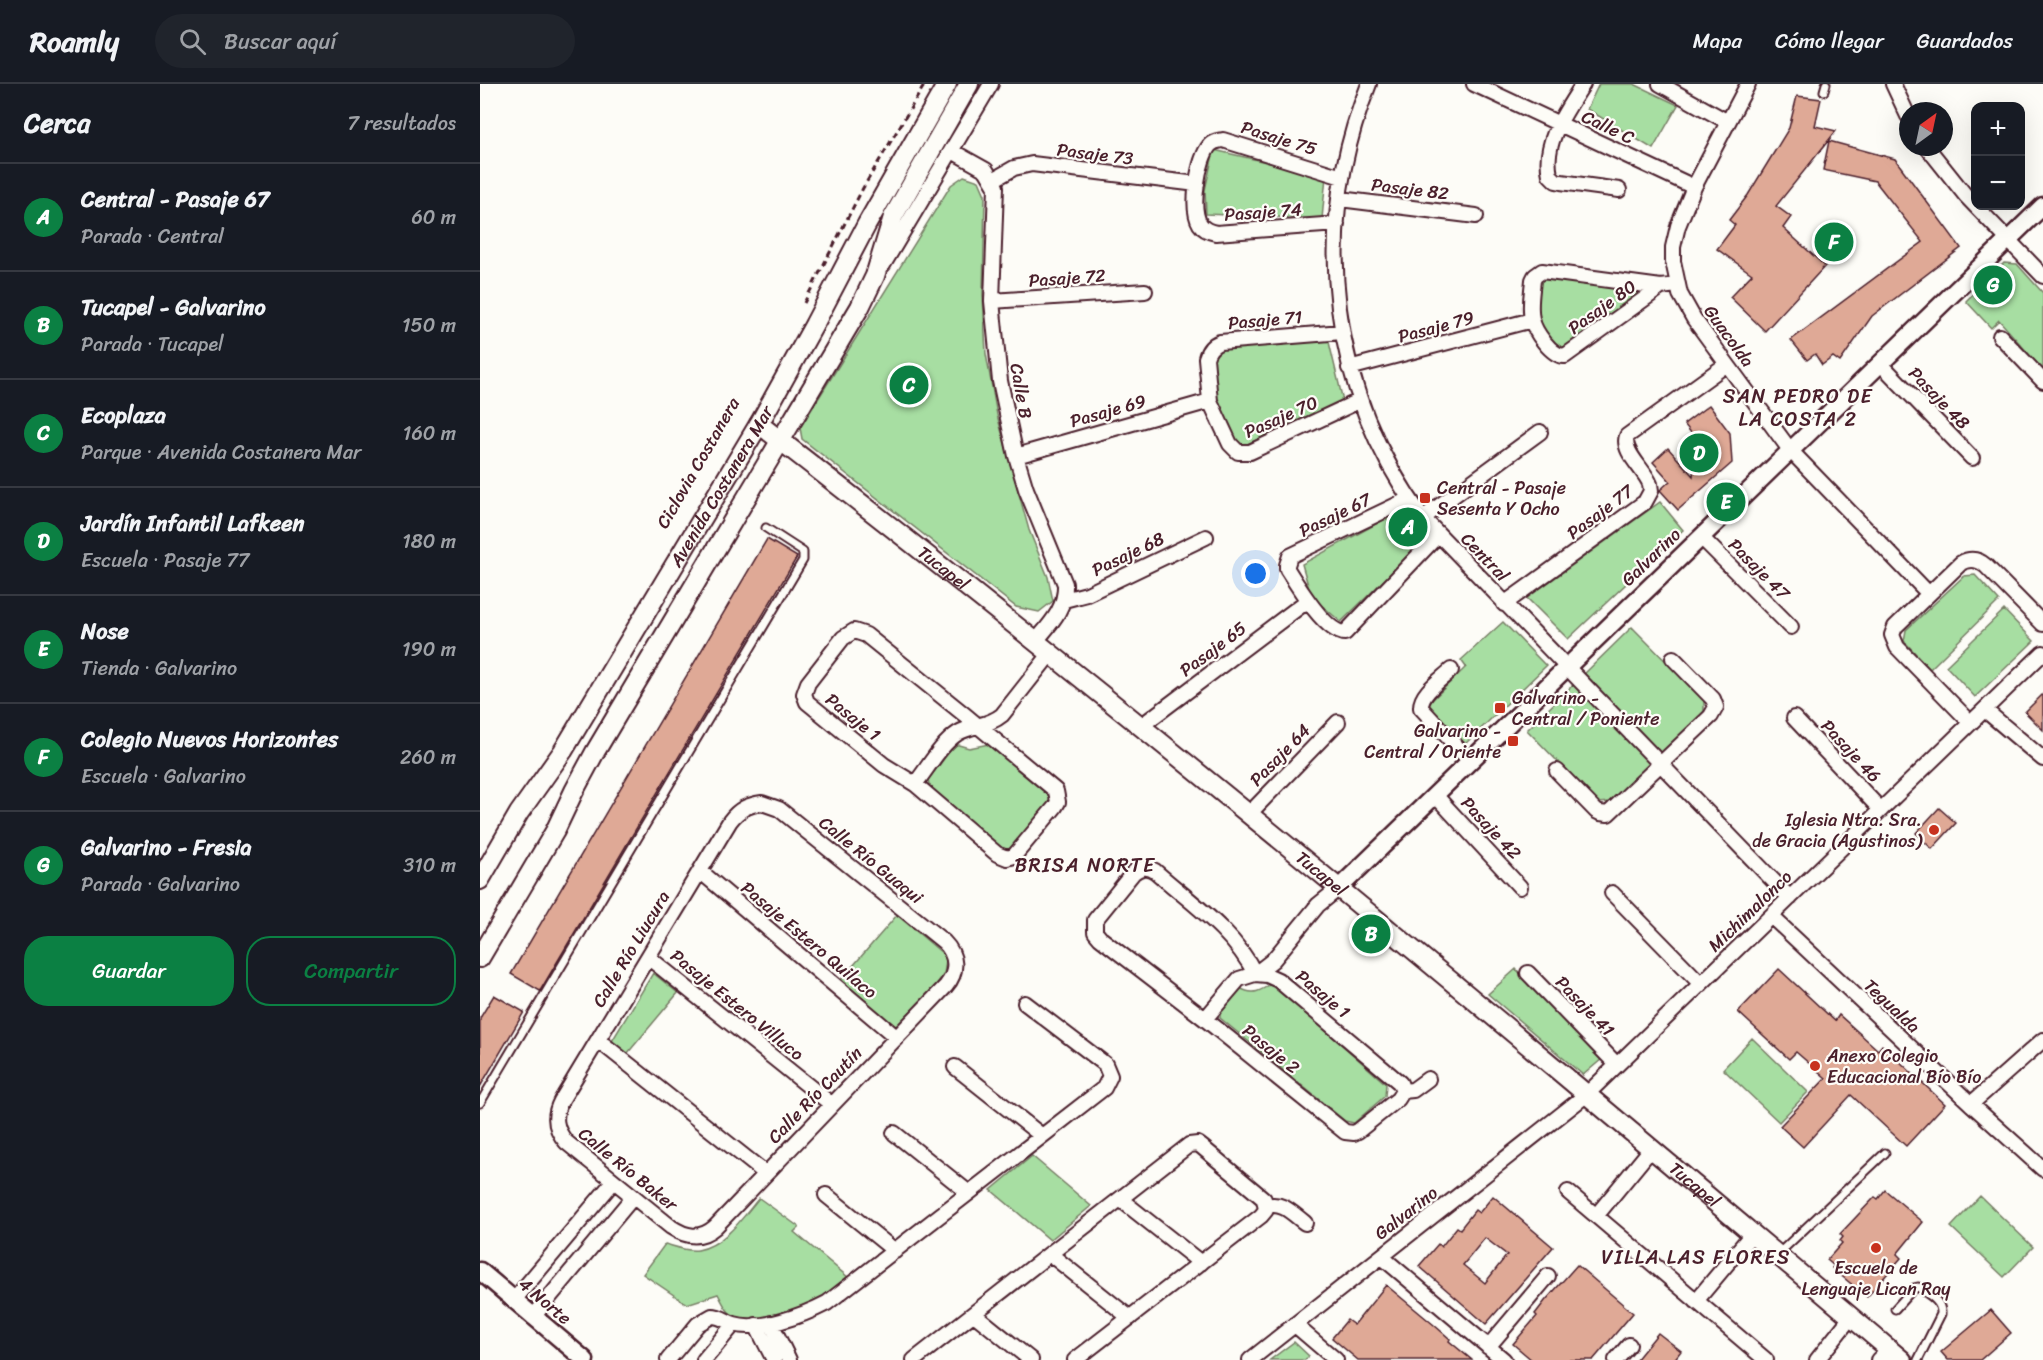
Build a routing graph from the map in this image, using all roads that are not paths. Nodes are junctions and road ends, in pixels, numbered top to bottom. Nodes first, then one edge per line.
1 (947, 84) edge
2 (969, 84) edge
3 (991, 84) edge
4 (1369, 84) edge
5 (1474, 84) edge
6 (1583, 84) edge
7 (1660, 84) edge
8 (1748, 84) edge
9 (1893, 84) edge
10 (1901, 102) edge
11 (1728, 122) junction
12 (1559, 124) junction
13 (952, 151) junction
14 (1934, 156) edge
15 (1342, 177) junction
16 (993, 180) junction
17 (1197, 184) junction
18 (1694, 187) junction
19 (1619, 190) dead end
20 (1340, 199) junction
21 (2043, 206) edge
22 (1476, 216) dead end
23 (1337, 224) junction
24 (2008, 240) junction
25 (2043, 276) edge
26 (1677, 285) junction
27 (1661, 287) junction
28 (867, 291) junction
29 (1145, 291) dead end
30 (992, 300) junction
31 (1532, 320) junction
32 (1342, 332) junction
33 (2000, 336) dead end
34 (1880, 363) junction
35 (1727, 364) junction
36 (1349, 368) junction
37 (2043, 381) edge
38 (1210, 401) junction
39 (1359, 401) junction
40 (759, 424) junction
41 (1540, 432) dead end
42 (781, 441) junction
43 (1790, 450) junction
44 (1016, 456) junction
45 (1972, 458) dead end
46 (1408, 499) junction
47 (1423, 518) junction
48 (766, 528) dead end
49 (1438, 535) junction
50 (1206, 537) dead end
51 (1701, 537) junction
52 (1929, 594) junction
53 (1064, 600) junction
54 (1307, 601) junction
55 (1504, 604) junction
56 (2043, 624) edge
57 (1791, 627) dead end
58 (1036, 641) junction
59 (1051, 653) junction
60 (2043, 653) edge
61 (1673, 658) dead end
62 (1566, 668) junction
63 (1451, 670) dead end
64 (1984, 710) junction
65 (1794, 718) dead end
66 (1338, 722) dead end
67 (1971, 723) junction
68 (978, 726) junction
69 (1141, 726) junction
70 (2043, 759) edge
71 (1470, 761) junction
72 (1660, 764) junction
73 (1557, 771) dead end
74 (915, 784) junction
75 (1435, 795) junction
76 (753, 804) joint
77 (1881, 810) junction
78 (1249, 814) junction
79 (700, 871) junction
80 (480, 880) edge
81 (1520, 886) dead end
82 (1340, 888) junction
83 (1612, 893) dead end
84 (1790, 898) junction
85 (1771, 916) junction
86 (480, 957) edge
87 (648, 957) junction
88 (955, 960) joint
89 (1528, 973) dead end
90 (1255, 974) junction
91 (1701, 984) junction
92 (1025, 1003) dead end
93 (1205, 1019) junction
94 (896, 1037) junction
95 (598, 1040) junction
96 (2043, 1040) edge
97 (1617, 1065) junction
98 (955, 1067) dead end
99 (1428, 1079) dead end
100 (1403, 1091) junction
101 (1586, 1095) junction
102 (480, 1103) edge
103 (831, 1104) junction
104 (1971, 1104) junction
105 (556, 1124) joint
106 (894, 1133) dead end
107 (1042, 1136) junction
108 (1651, 1149) junction
109 (1885, 1153) dead end
110 (2043, 1169) edge
111 (765, 1173) junction
112 (614, 1181) junction
113 (1568, 1192) dead end
114 (969, 1193) junction
115 (826, 1196) dead end
116 (633, 1197) junction
117 (1120, 1198) junction
118 (1267, 1206) junction
119 (1596, 1216) junction
120 (1305, 1223) dead end
121 (1752, 1234) junction
122 (685, 1235) joint
123 (896, 1251) junction
124 (1050, 1254) junction
125 (1777, 1255) junction
126 (1382, 1257) junction
127 (1201, 1263) junction
128 (480, 1271) edge
129 (1548, 1276) dead end
130 (514, 1300) junction
131 (1696, 1301) junction
132 (1895, 1309) dead end
133 (974, 1314) junction
134 (533, 1317) junction
135 (1851, 1317) junction
136 (1130, 1318) junction
137 (771, 1323) junction
138 (734, 1324) junction
139 (756, 1325) junction
140 (1295, 1325) junction
141 (1629, 1345) dead end
142 (1488, 1347) junction
143 (1890, 1356) edge
144 (1327, 1357) edge
145 (585, 1360) edge
146 (668, 1360) edge
147 (704, 1360) edge
148 (774, 1360) edge
149 (789, 1360) edge
150 (914, 1360) edge
151 (1031, 1360) edge
152 (1076, 1360) edge
153 (1250, 1360) edge
154 (1504, 1360) edge
155 (1616, 1360) edge
156 (1766, 1360) edge
157 (1817, 1360) edge
158 (1918, 1360) edge

1 - 40 main road, Avenida Costanera Mar
2 - 28 main road, Avenida Costanera Mar
3 - 13 street, Avenida Costanera Mar
4 - 15 street, Central
5 - 12 street, Calle C
6 - 12 street
7 - 11 street
8 - 11 street, Guacolda
9 - 10 street
11 - 18 street, Guacolda
12 - 18 street, Calle C
12 - 19 street
13 - 16 street
13 - 28 street, Avenida Costanera Mar
14 - 24 street
15 - 17 street, Pasaje 75
15 - 20 street, Central
16 - 17 street, Pasaje 73
16 - 30 street, Calle B
17 - 23 street, Pasaje 74
18 - 26 street, Guacolda
20 - 22 street, Pasaje 82
20 - 23 street, Central
21 - 24 street, Galvarino
23 - 32 street, Central
24 - 25 street
24 - 34 street, Galvarino
26 - 27 street, Pasaje 80
26 - 35 street, Guacolda
27 - 31 street, Pasaje 80
27 - 31 street
28 - 42 main road, Avenida Costanera Mar
29 - 30 street, Pasaje 72
30 - 44 street, Calle B
31 - 36 street, Pasaje 79
32 - 36 street, Central
32 - 38 street, Pasaje 71
33 - 37 street
34 - 43 street, Galvarino
34 - 45 street, Pasaje 48
35 - 43 street, Guacolda
35 - 55 street, Pasaje 77
36 - 39 street, Central
38 - 39 street, Pasaje 70
38 - 44 street, Pasaje 69
39 - 46 street, Central
40 - 42 main road, Tucapel
40 - 80 main road, Avenida Costanera Mar
41 - 47 street
42 - 58 main road, Tucapel
42 - 86 main road, Avenida Costanera Mar
43 - 51 street, Galvarino
43 - 52 street, Guacolda
44 - 53 street, Calle B
46 - 47 street, Central
46 - 54 street, Pasaje 67
47 - 49 street, Central
48 - 102 lane
49 - 54 street
49 - 55 street, Central
50 - 53 street, Pasaje 68
51 - 57 street, Pasaje 47
51 - 62 street, Galvarino
52 - 56 street
52 - 67 street
53 - 58 street
54 - 69 street, Pasaje 65
55 - 62 street, Central
58 - 59 main road, Tucapel
59 - 68 street
59 - 69 main road, Tucapel
60 - 64 street, Michimalonco
61 - 72 street
62 - 71 street, Galvarino
62 - 72 street, Central
63 - 71 street
64 - 67 street, Michimalonco
64 - 70 street
65 - 77 street, Pasaje 46
66 - 78 street, Pasaje 64
67 - 77 street, Michimalonco
68 - 74 street
68 - 74 street, Pasaje 1
68 - 74 street, Pasaje 1
69 - 78 main road, Tucapel
71 - 75 street, Galvarino
72 - 73 street
72 - 84 street, Central
75 - 81 street, Pasaje 42
75 - 82 street, Galvarino
76 - 79 street, Calle Río Liucura
76 - 88 street, Calle Río Guaqui
77 - 84 street, Michimalonco
78 - 82 main road, Tucapel
79 - 87 street, Calle Río Liucura
79 - 94 street, Pasaje Estero Quilaco
82 - 90 street
82 - 101 main road, Tucapel
83 - 91 street
84 - 85 street, Michimalonco
85 - 91 street, Michimalonco
85 - 104 street, Tegualda
87 - 95 street, Calle Río Liucura
87 - 103 street, Pasaje Estero Villuco
88 - 94 street, Calle Río Cautín
89 - 97 street, Pasaje 41
90 - 93 street
90 - 93 street, Pasaje 2
90 - 100 street, Pasaje 1
91 - 97 street, Michimalonco
92 - 107 street
93 - 100 street, Pasaje 2
94 - 103 street, Calle Río Cautín
95 - 105 street, Calle Río Liucura
95 - 111 street
96 - 104 street
97 - 101 street, Michimalonco
98 - 107 street
99 - 100 street, Pasaje 2
101 - 108 main road, Tucapel
101 - 126 street, Galvarino
103 - 111 street, Calle Río Cautín
104 - 110 street, Tegualda
105 - 112 street, Calle Río Baker
106 - 114 street
107 - 114 street
108 - 119 street
108 - 121 main road, Tucapel
109 - 125 lane
111 - 122 street, Calle Río Cautín
112 - 116 street, Calle Río Baker
112 - 130 street
113 - 119 street
114 - 123 street
115 - 123 street
116 - 122 street, Calle Río Baker
116 - 134 street
117 - 118 street
117 - 124 street
117 - 127 street
118 - 120 street
118 - 127 street
119 - 131 street
121 - 125 main road, Tucapel
121 - 131 street
123 - 137 street
124 - 133 street
124 - 136 street
125 - 135 main road, Tucapel
126 - 140 street, Galvarino
126 - 142 street
127 - 136 street
128 - 130 street, 4 Norte
129 - 142 street
130 - 134 street, 4 Norte
131 - 156 street
132 - 158 lane
133 - 150 street
133 - 151 street
134 - 145 street, 4 Norte
135 - 143 main road, Tucapel
135 - 157 street
136 - 152 street
137 - 139 street
137 - 149 street
138 - 139 street
138 - 146 street
138 - 147 street
139 - 148 street
140 - 144 street
140 - 153 street, Galvarino
141 - 155 street
142 - 154 street

